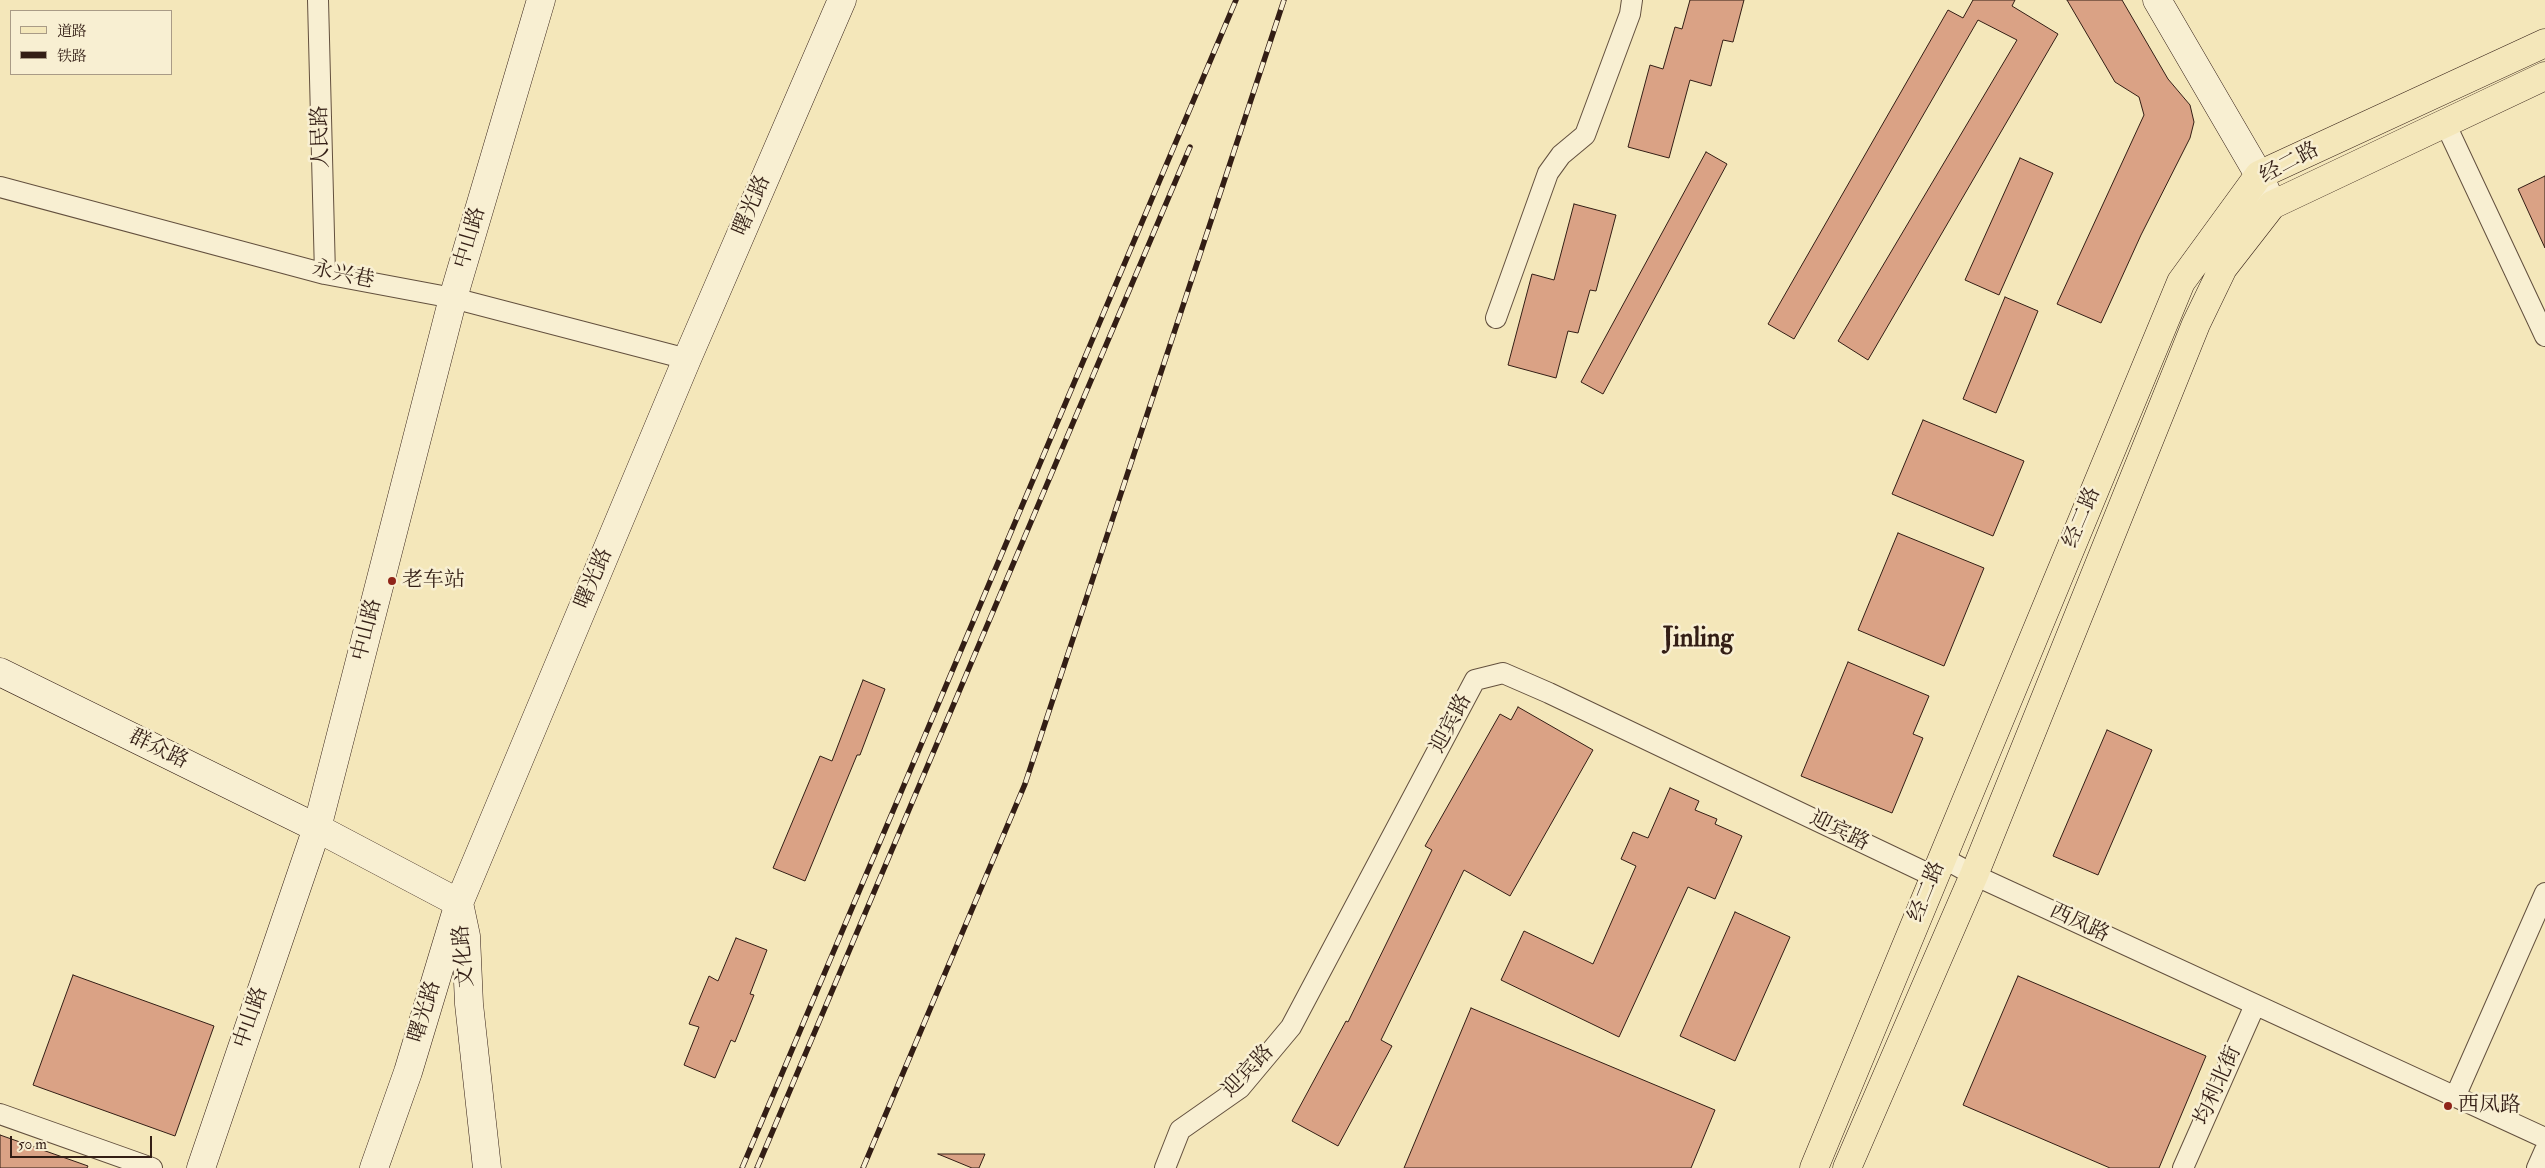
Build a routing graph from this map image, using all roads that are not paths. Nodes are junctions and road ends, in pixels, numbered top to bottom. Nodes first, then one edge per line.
1 (318, 0) edge
2 (541, 0) edge
3 (842, 0) edge
4 (1632, 0) edge
5 (2157, 0) edge
6 (2545, 43) edge
7 (2545, 76) edge
8 (2445, 123) junction
9 (2259, 175) junction
10 (0, 187) edge
11 (2272, 205) junction
12 (325, 274) junction
13 (453, 298) junction
14 (1496, 318) dead end
15 (2545, 336) edge
16 (687, 359) junction
17 (0, 672) edge
18 (317, 828) junction
19 (1938, 867) junction
20 (1974, 875) junction
21 (2545, 893) edge
22 (459, 903) junction
23 (2255, 1005) junction
24 (2455, 1096) junction
25 (0, 1114) edge
26 (2545, 1138) edge
27 (2545, 1150) edge
28 (152, 1168) edge
29 (201, 1168) edge
30 (374, 1168) edge
31 (488, 1168) edge
32 (1164, 1168) edge
33 (1814, 1168) edge
34 (1847, 1168) edge
35 (2183, 1168) edge
36 (2537, 1168) edge

1 - 12 street, 人民路
2 - 13 main road, 中山路
3 - 16 main road, 曙光路
4 - 14 street
5 - 9 main road
6 - 9 main road, 经二路
7 - 8 main road, 经二路
8 - 11 main road, 经二路
8 - 15 street
9 - 11 main road
9 - 19 main road, 经二路
10 - 12 street, 永兴巷
11 - 20 main road, 经二路
12 - 13 street, 永兴巷
13 - 16 street, 永兴巷
13 - 18 main road, 中山路
16 - 22 main road, 曙光路
17 - 18 main road, 群众路
18 - 22 main road, 文化路
18 - 29 main road, 中山路
19 - 20 street, 西凤路
19 - 32 street, 迎宾路
19 - 33 main road, 经二路
20 - 23 street, 西凤路
20 - 34 main road, 经二路
21 - 24 street
22 - 30 main road, 曙光路
22 - 31 main road, 文化路
23 - 24 street, 西凤路
23 - 35 street, 均利北街
24 - 26 street, 西凤路
25 - 28 street
27 - 36 street

